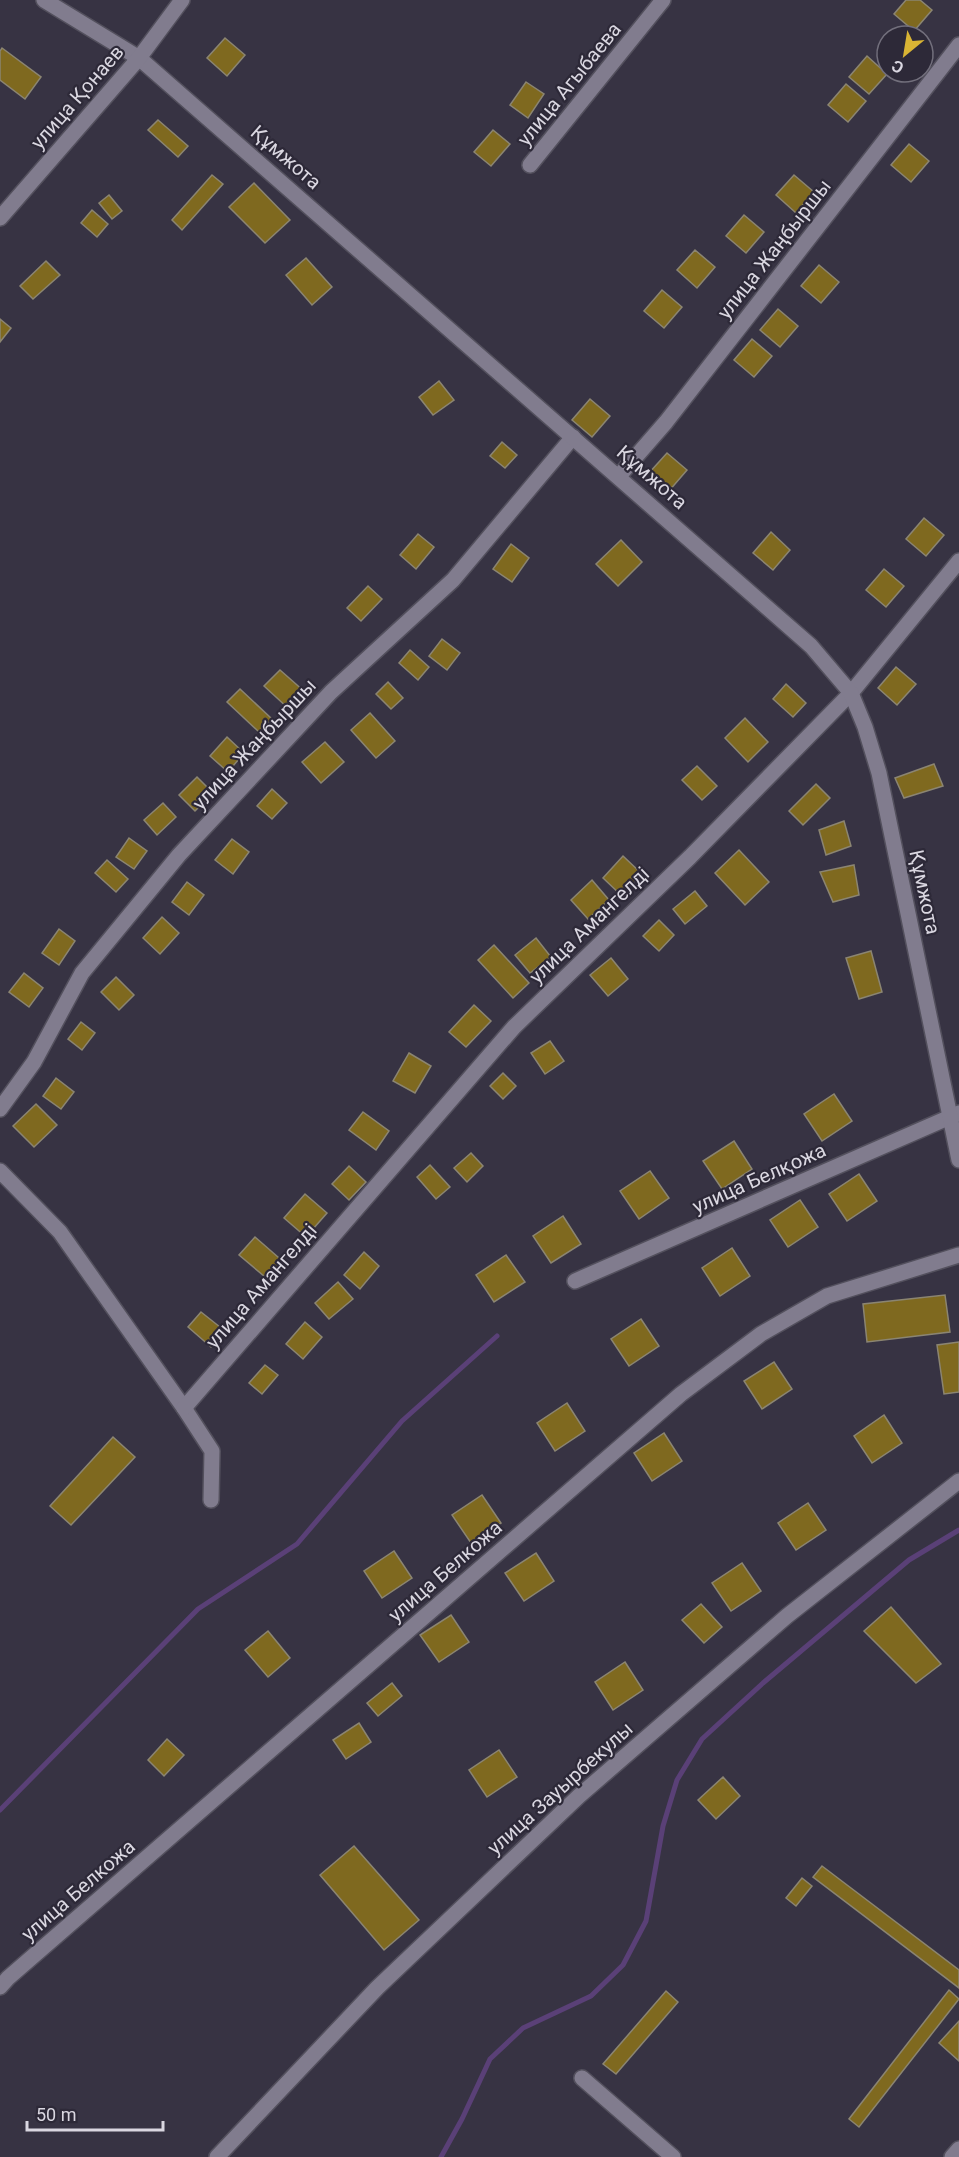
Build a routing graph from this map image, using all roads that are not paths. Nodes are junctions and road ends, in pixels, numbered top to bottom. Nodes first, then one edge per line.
1 (44, 0) edge
2 (182, 0) edge
3 (663, 0) edge
4 (959, 45) edge
5 (140, 58) junction
6 (530, 165) dead end
7 (0, 218) edge
8 (573, 437) junction
9 (619, 476) junction
10 (959, 561) edge
11 (851, 693) junction
12 (0, 1109) edge
13 (955, 1115) edge
14 (959, 1160) edge
15 (0, 1171) edge
16 (959, 1255) edge
17 (575, 1281) dead end
18 (184, 1408) junction
19 (959, 1481) edge
20 (211, 1500) dead end
21 (0, 1987) edge
22 (582, 2078) dead end
23 (959, 2149) edge
24 (217, 2157) edge
25 (673, 2157) edge
26 (952, 2157) edge

1 - 5 street, Құмжота
2 - 5 street, улица Қонаев
3 - 6 street, улица Агыбаева
4 - 9 street, улица Жаңбыршы
5 - 7 street, улица Қонаев
5 - 8 street, Құмжота
8 - 9 street, Құмжота
8 - 12 street, улица Жаңбыршы
9 - 11 street, Құмжота
10 - 11 street, улица Амангелді
11 - 13 street, Құмжота
11 - 18 street, улица Амангелді
13 - 14 street, Құмжота
13 - 17 street, улица Белқожа
15 - 18 street
16 - 21 street, улица Белкожа
18 - 20 street
19 - 24 street, улица Зауырбекулы
22 - 25 street
23 - 26 street

